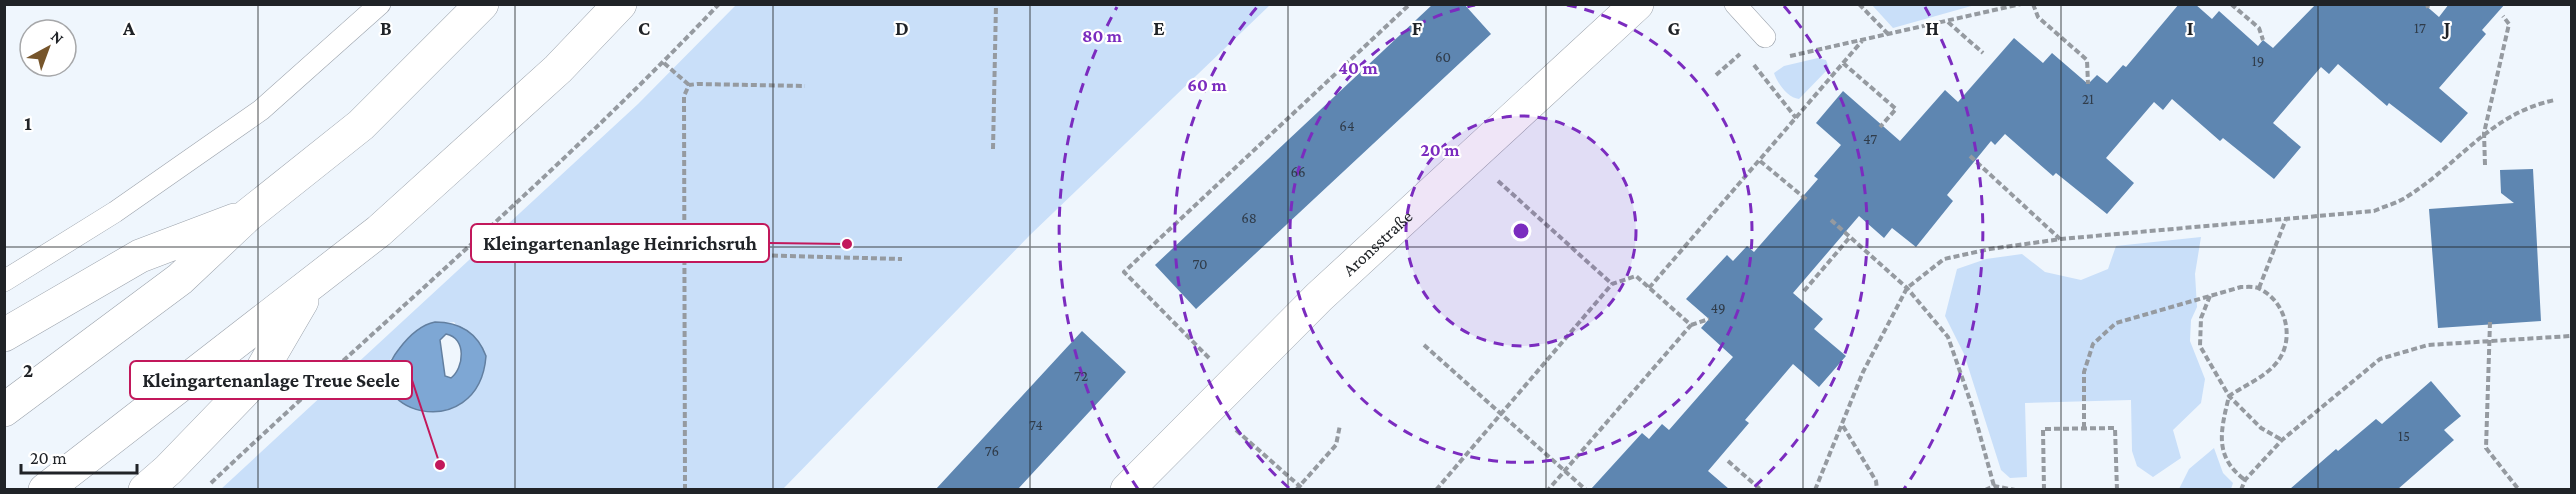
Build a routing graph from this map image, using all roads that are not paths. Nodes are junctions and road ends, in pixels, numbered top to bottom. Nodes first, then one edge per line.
1 (380, 4) edge
2 (482, 4) edge
3 (620, 4) edge
4 (1637, 4) edge
5 (1735, 4) edge
6 (1766, 38) dead end
7 (248, 215) junction
8 (4, 281) edge
9 (310, 286) junction
10 (4, 335) edge
11 (4, 410) edge
12 (45, 489) edge
13 (145, 489) edge
14 (1127, 489) edge

1 - 8 lane
2 - 7 main road
3 - 9 main road
4 - 14 main road, Aronsstraße
5 - 6 lane
7 - 10 main road
7 - 11 main road
9 - 12 main road
9 - 13 main road

